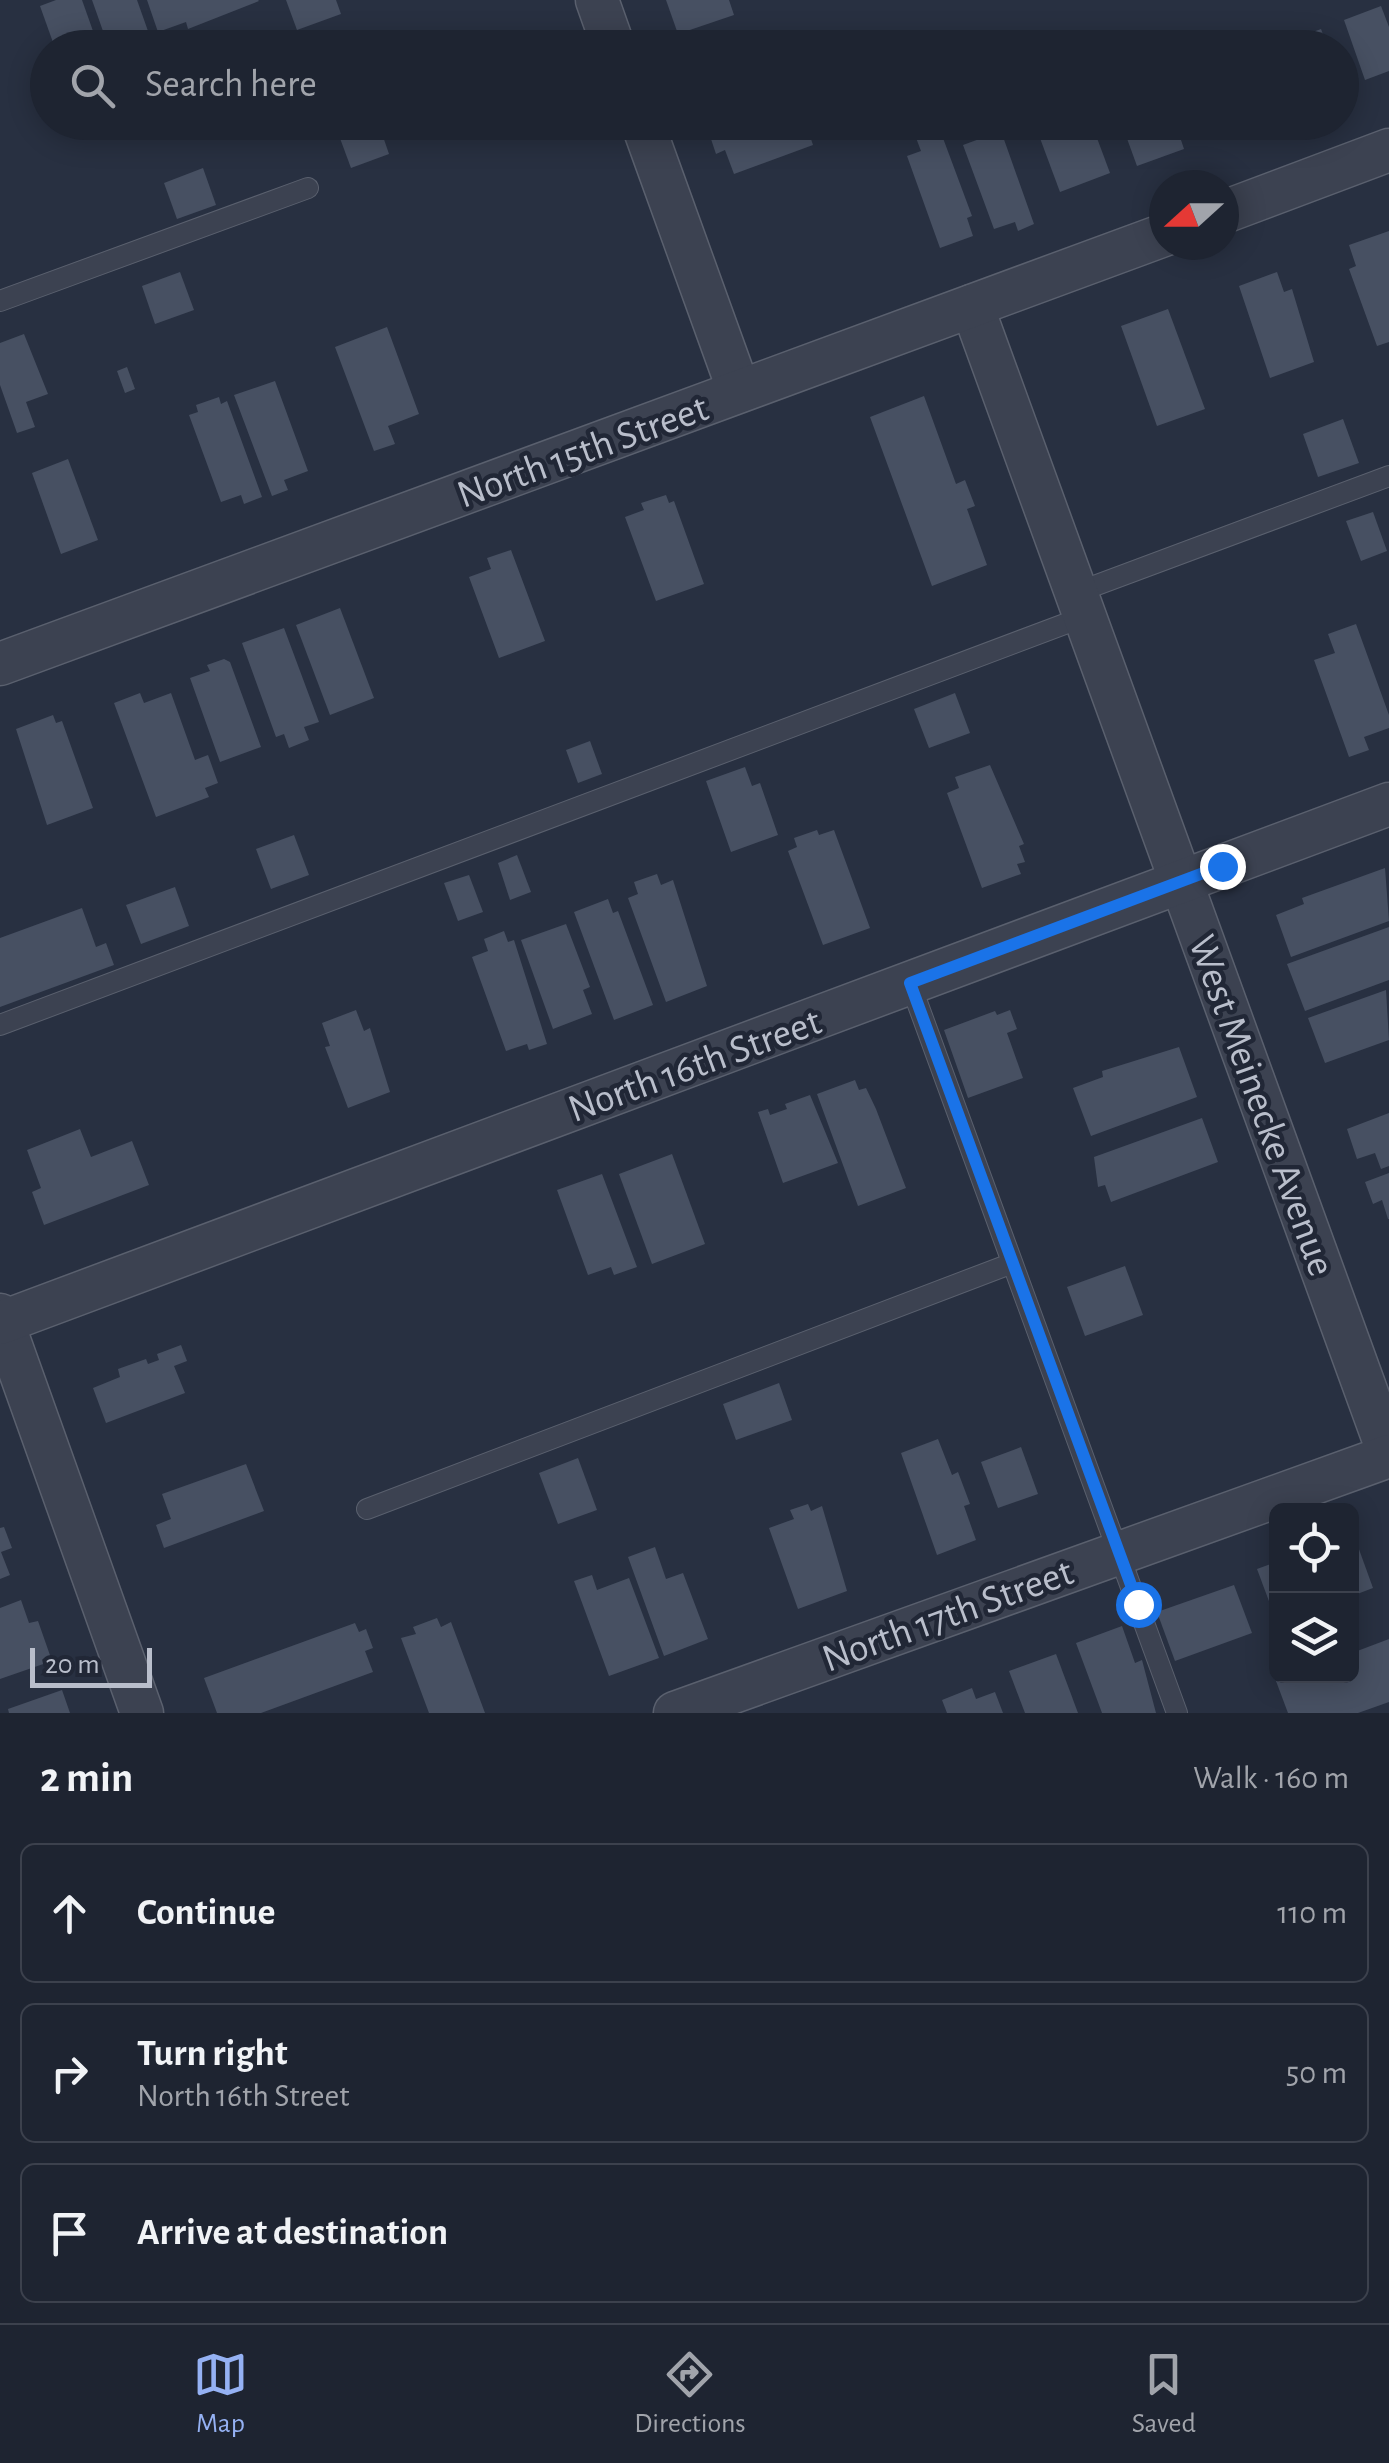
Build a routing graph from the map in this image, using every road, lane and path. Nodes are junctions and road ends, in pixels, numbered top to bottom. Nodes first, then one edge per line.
1 (597, 0) edge
2 (608, 30) edge
3 (649, 140) edge
4 (1389, 150) edge
5 (308, 188) dead end
6 (1239, 206) edge
7 (1149, 241) edge
8 (0, 301) edge
9 (972, 306) junction
10 (740, 392) junction
11 (1389, 476) edge
12 (1082, 604) junction
13 (0, 664) edge
14 (1389, 804) edge
15 (1182, 881) junction
16 (910, 983) junction
17 (0, 1025) edge
18 (1010, 1264) junction
19 (1, 1320) edge
20 (1389, 1455) edge
21 (367, 1509) dead end
22 (1119, 1551) junction
23 (142, 1713) edge
24 (675, 1713) edge
25 (1176, 1713) edge

1 - 2 street
3 - 10 street
4 - 6 street
5 - 8 lane
7 - 9 street, North 15th Street
9 - 10 street, North 15th Street
9 - 12 street, West Meinecke Avenue
10 - 13 street, North 15th Street
11 - 12 lane
12 - 15 street, West Meinecke Avenue
12 - 17 lane
14 - 15 street, North 16th Street
15 - 16 street, North 16th Street
15 - 20 street, West Meinecke Avenue
16 - 18 lane
16 - 19 street, North 16th Street
18 - 21 lane
18 - 22 lane
19 - 23 street
20 - 22 street, North 17th Street
22 - 24 street, North 17th Street
22 - 25 lane

